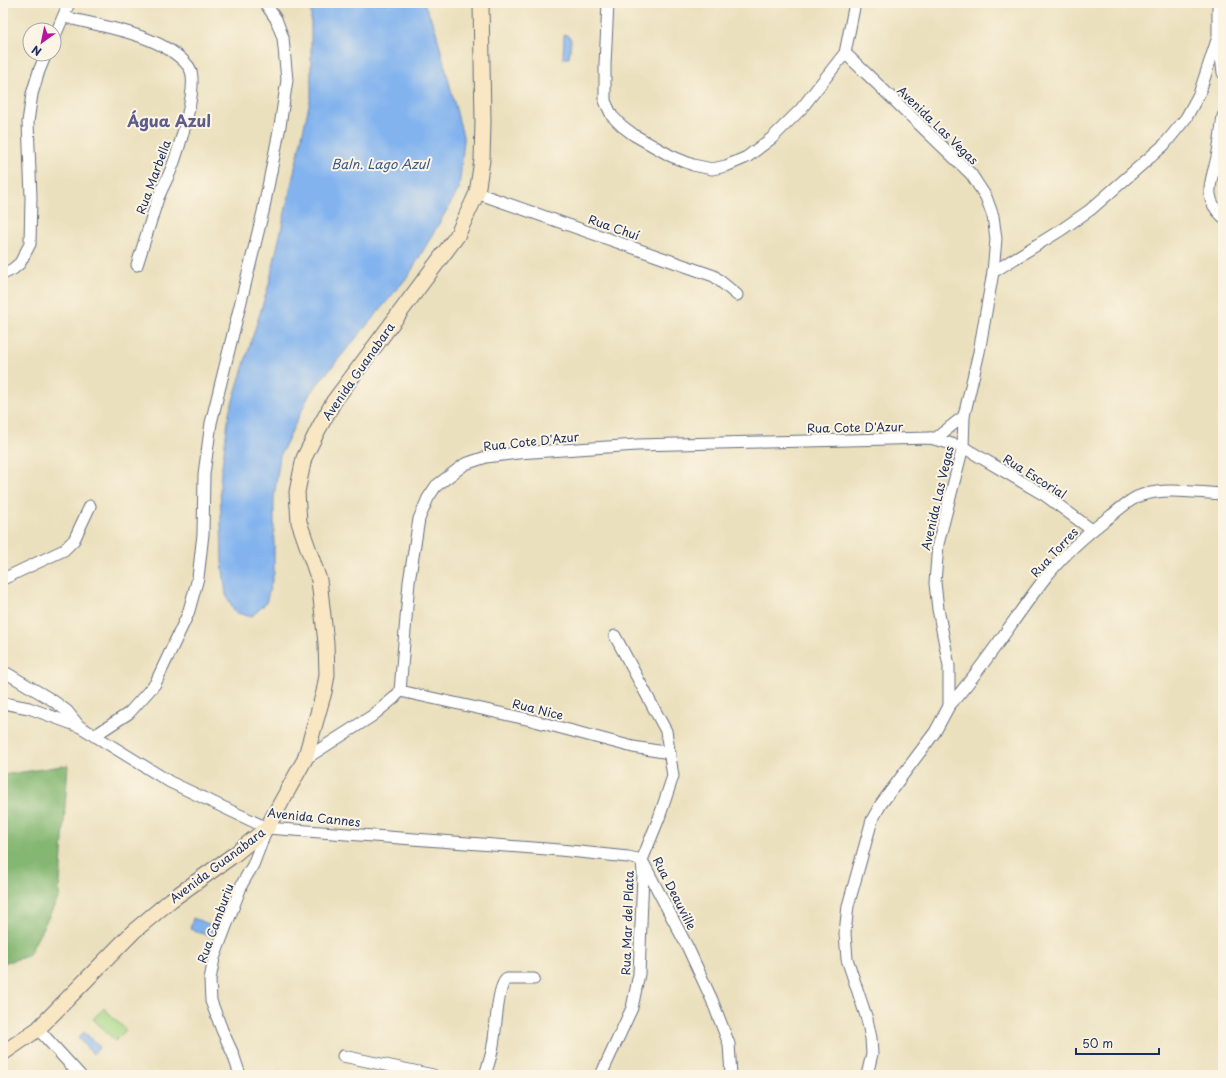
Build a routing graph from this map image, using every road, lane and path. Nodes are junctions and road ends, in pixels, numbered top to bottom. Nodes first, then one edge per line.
1 (69, 3) edge
2 (265, 3) edge
3 (481, 3) edge
4 (608, 3) edge
5 (855, 3) edge
6 (1218, 3) edge
7 (64, 17) junction
8 (62, 22) edge
9 (1218, 37) junction
10 (845, 53) junction
11 (43, 62) edge
12 (1223, 73) edge
13 (1223, 116) edge
14 (477, 193) junction
15 (1223, 217) edge
16 (137, 265) dead end
17 (993, 272) junction
18 (3, 274) edge
19 (736, 295) dead end
20 (964, 416) junction
21 (930, 438) junction
22 (963, 447) junction
23 (1223, 494) edge
24 (90, 506) dead end
25 (1092, 530) junction
26 (3, 579) edge
27 (615, 636) dead end
28 (3, 670) edge
29 (400, 691) junction
30 (3, 703) edge
31 (949, 706) junction
32 (79, 726) junction
33 (94, 736) junction
34 (670, 753) junction
35 (305, 759) junction
36 (267, 828) junction
37 (642, 860) junction
38 (534, 980) dead end
39 (38, 1030) junction
40 (3, 1053) edge
41 (343, 1056) dead end
42 (80, 1075) edge
43 (240, 1075) edge
44 (433, 1075) edge
45 (485, 1075) edge
46 (601, 1075) edge
47 (731, 1075) edge
48 (867, 1075) edge

1 - 7 street
2 - 33 street
3 - 14 street, Avenida Guanabara
4 - 10 street
5 - 10 street
6 - 9 street
7 - 8 street
7 - 16 street, Rua Marbella
9 - 12 street
9 - 17 street
10 - 17 street, Avenida Las Vegas
11 - 18 street
13 - 15 street
14 - 19 street, Rua Chuí
14 - 35 street, Avenida Guanabara
17 - 20 street, Avenida Las Vegas
20 - 21 street
20 - 22 street, Avenida Las Vegas
21 - 22 street, Rua Cote D'Azur
21 - 29 street, Rua Cote D'Azur
22 - 25 street, Rua Escorial
22 - 31 street, Avenida Las Vegas
23 - 25 street, Rua Torres
24 - 26 street
25 - 31 street, Rua Torres
27 - 34 street, Rua Deauville
28 - 32 street, Avenida Cannes
29 - 34 street, Rua Nice
29 - 35 street
30 - 32 street
31 - 48 street, Avenida Las Vegas
32 - 33 street, Avenida Cannes
33 - 36 street, Avenida Cannes
34 - 37 street, Rua Deauville
35 - 36 street, Avenida Guanabara
36 - 37 street, Avenida Cannes
36 - 39 street, Avenida Guanabara
36 - 43 street, Rua Camburiu
37 - 46 street, Rua Mar del Plata
37 - 47 street, Rua Deauville
38 - 45 street
39 - 40 street, Avenida Guanabara
39 - 42 street
41 - 44 street

